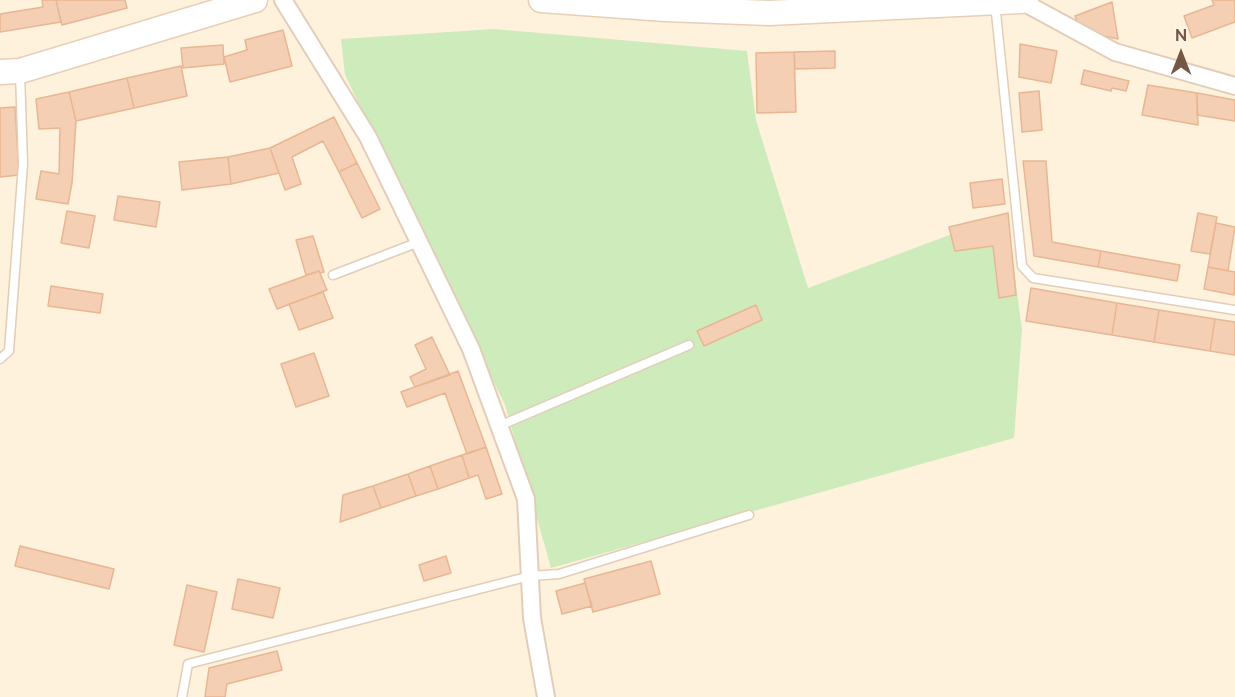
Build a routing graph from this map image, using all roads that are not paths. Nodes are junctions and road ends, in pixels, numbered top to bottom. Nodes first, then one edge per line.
1 (255, 0) edge
2 (284, 0) edge
3 (541, 0) edge
4 (1023, 0) edge
5 (995, 2) junction
6 (10, 72) edge
7 (1235, 86) edge
8 (419, 242) junction
9 (333, 275) dead end
10 (1235, 310) edge
11 (689, 345) dead end
12 (0, 359) edge
13 (499, 426) junction
14 (749, 515) dead end
15 (530, 576) junction
16 (182, 697) edge
17 (546, 697) edge

1 - 6 street
2 - 8 street
3 - 5 street
4 - 5 street
4 - 7 street
5 - 10 lane
6 - 12 lane
8 - 9 lane
8 - 13 street
11 - 13 lane
13 - 15 street
14 - 15 lane
15 - 16 lane
15 - 17 street

